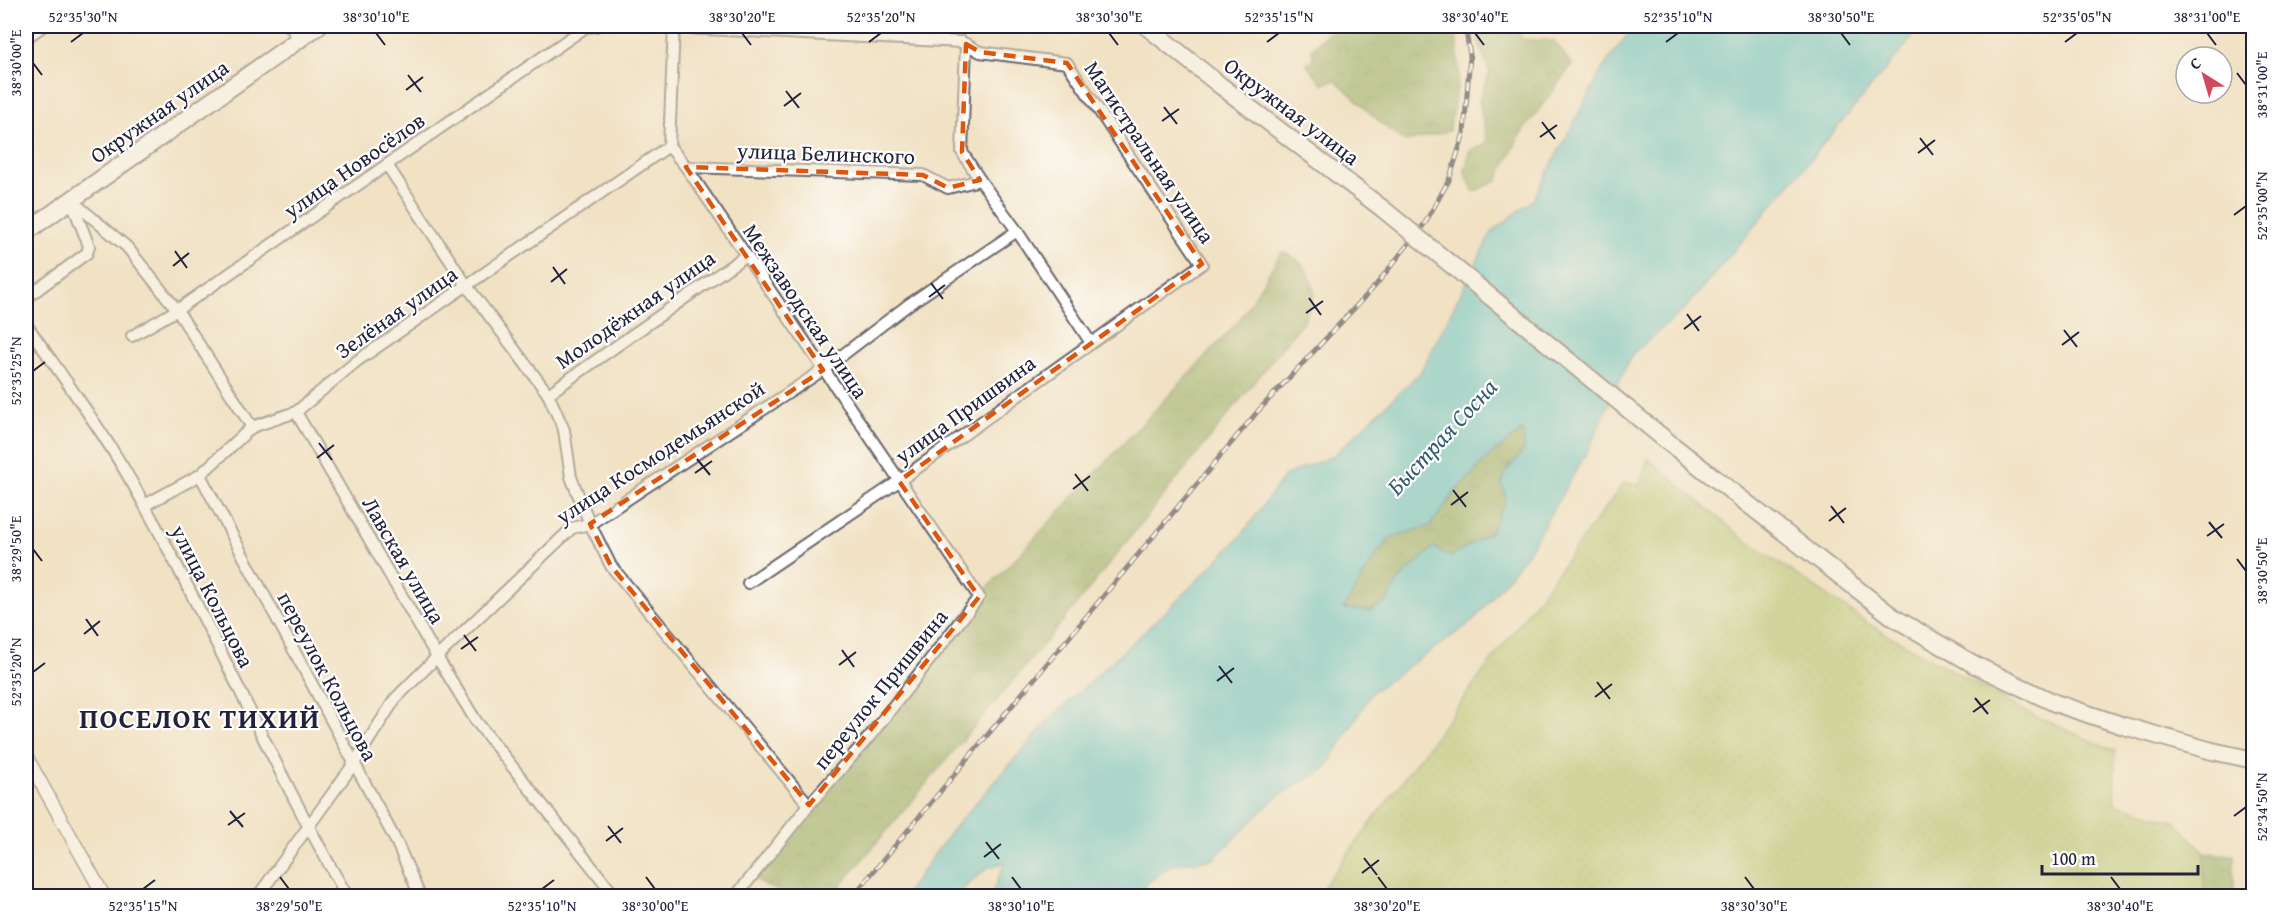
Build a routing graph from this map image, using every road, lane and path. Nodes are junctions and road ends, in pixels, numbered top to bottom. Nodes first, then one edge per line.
1 (43, 26) edge
2 (318, 26) edge
3 (596, 26) edge
4 (645, 26) edge
5 (1146, 26) edge
6 (674, 27) edge
7 (294, 32) edge
8 (26, 38) edge
9 (966, 44) junction
10 (669, 146) junction
11 (387, 165) junction
12 (686, 167) junction
13 (980, 180) junction
14 (71, 200) junction
15 (1017, 231) junction
16 (26, 232) edge
17 (744, 256) junction
18 (1202, 264) joint
19 (467, 286) junction
20 (26, 298) edge
21 (177, 310) junction
22 (26, 324) edge
23 (132, 336) dead end
24 (1091, 343) junction
25 (823, 370) junction
26 (548, 394) junction
27 (296, 412) junction
28 (252, 427) junction
29 (200, 475) junction
30 (899, 481) junction
31 (145, 504) junction
32 (590, 524) junction
33 (748, 583) dead end
34 (979, 597) joint
35 (436, 657) junction
36 (26, 756) edge
37 (2253, 760) edge
38 (353, 765) junction
39 (809, 805) junction
40 (307, 826) junction
41 (104, 897) edge
42 (258, 897) edge
43 (347, 897) edge
44 (420, 897) edge
45 (615, 897) edge
46 (736, 897) edge

1 - 8 street
2 - 7 highway, Окружная улица
3 - 11 street, улица Новосёлов
4 - 6 street
5 - 37 highway, Окружная улица, bridge
6 - 9 street, Магистральная улица
6 - 10 street
7 - 14 highway, Окружная улица
9 - 13 street
9 - 18 street, Магистральная улица
10 - 12 street, Межзаводская улица
10 - 19 street, Зелёная улица
11 - 19 street
11 - 21 street, улица Новосёлов
12 - 13 street, улица Белинского
12 - 17 street, Межзаводская улица
13 - 15 street
14 - 16 highway, Окружная улица
14 - 20 street
14 - 21 street
15 - 24 street
15 - 25 street, улица Космодемьянской
17 - 25 street, Межзаводская улица
17 - 26 street, Молодёжная улица
18 - 24 street, улица Пришвина
19 - 26 street
19 - 27 street, Зелёная улица
21 - 23 street, улица Новосёлов
21 - 28 street
22 - 31 street, улица Кольцова
24 - 30 street, улица Пришвина
25 - 30 street, Межзаводская улица
25 - 32 street, улица Космодемьянской
26 - 32 street
27 - 28 street, Зелёная улица
27 - 35 street, Лавская улица
28 - 29 street, Зелёная улица
29 - 31 street, Зелёная улица
29 - 38 street, переулок Кольцова
30 - 33 street, улица Пришвина
30 - 34 street, Межзаводская улица
31 - 40 street, улица Кольцова
32 - 35 street, улица Космодемьянской
32 - 39 street
34 - 39 street, переулок Пришвина
35 - 38 street, улица Космодемьянской
35 - 45 street, Лавская улица
36 - 41 street
38 - 40 street, улица Космодемьянской
38 - 44 street, переулок Кольцова
39 - 46 street
40 - 42 street, улица Космодемьянской
40 - 43 street, улица Кольцова

